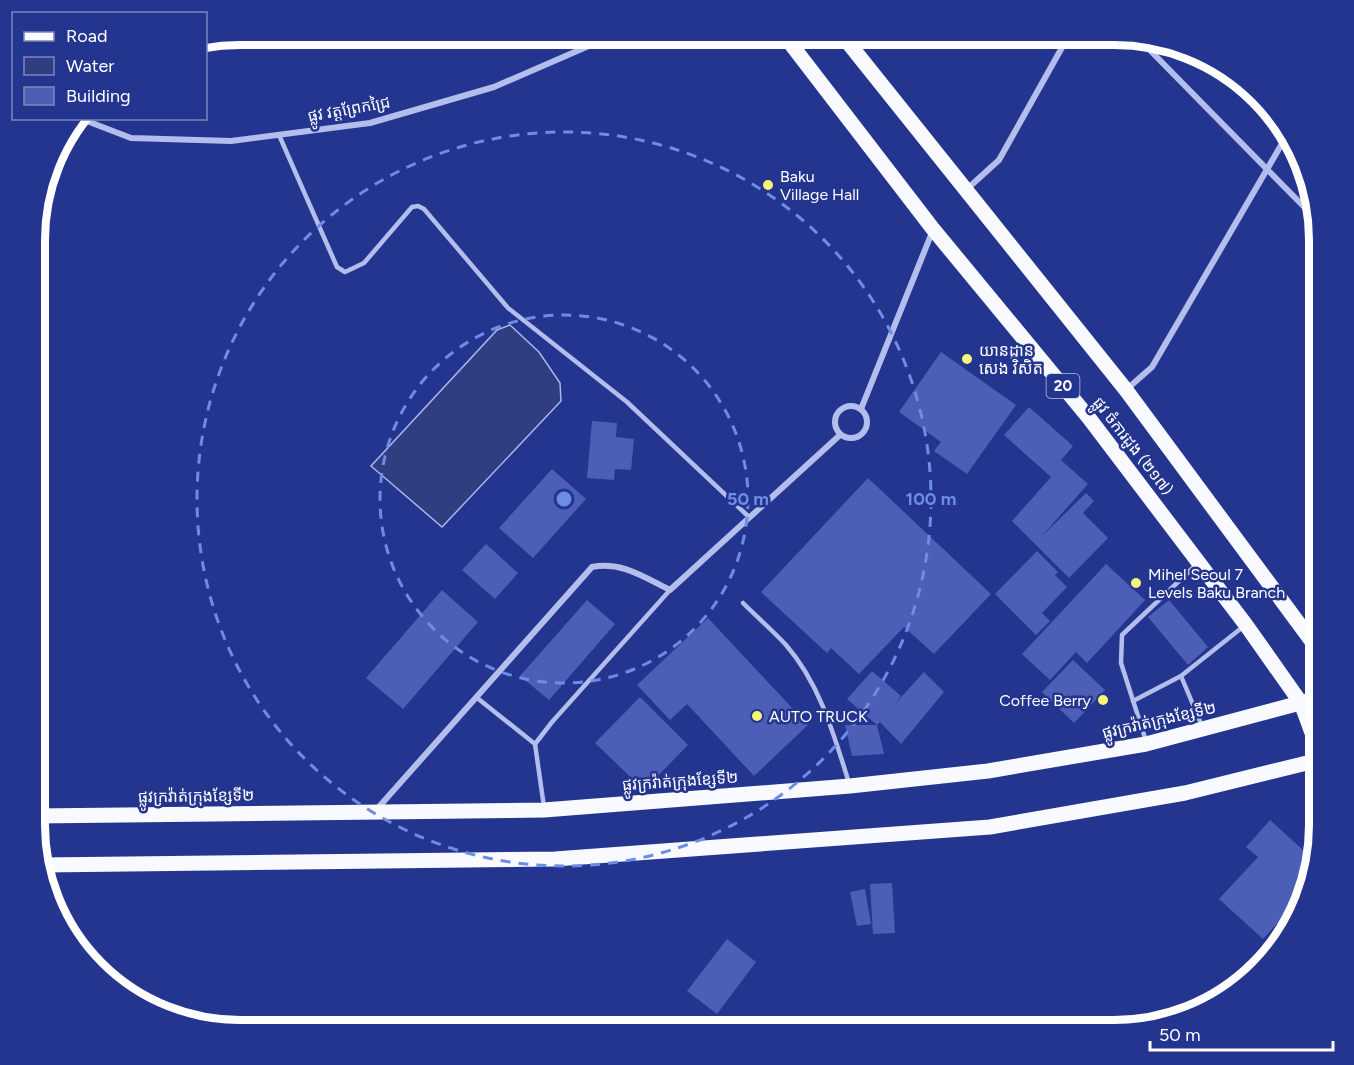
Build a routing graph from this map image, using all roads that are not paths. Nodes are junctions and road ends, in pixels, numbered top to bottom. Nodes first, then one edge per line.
1 (591, 45) edge
2 (791, 45) edge
3 (850, 45) edge
4 (1063, 45) edge
5 (1148, 48) edge
6 (86, 121) edge
7 (279, 135) junction
8 (1283, 143) edge
9 (1268, 170) junction
10 (967, 189) junction
11 (1306, 209) edge
12 (933, 230) junction
13 (1126, 390) junction
14 (861, 409) junction
15 (840, 435) junction
16 (749, 517) junction
17 (1199, 562) junction
18 (670, 590) junction
19 (743, 603) dead end
20 (1246, 625) junction
21 (1309, 637) edge
22 (1181, 676) junction
23 (476, 697) junction
24 (1133, 701) junction
25 (1309, 701) edge
26 (1300, 703) junction
27 (1309, 726) edge
28 (1203, 729) junction
29 (535, 744) junction
30 (1146, 744) junction
31 (1309, 762) edge
32 (850, 786) junction
33 (544, 810) junction
34 (375, 812) junction
35 (45, 816) edge
36 (49, 865) edge

1 - 7 street, ផ្លូវ វត្តព្រែកជ្រៃ
2 - 12 main road, ផ្លូវ ចំការដូង (២១៧) / 20
3 - 10 main road, ផ្លូវ ចំការដូង (២១៧)
4 - 10 street
5 - 9 street
6 - 7 street, ផ្លូវ វត្តព្រែកជ្រៃ
7 - 16 lane
8 - 9 street
9 - 11 street
9 - 13 street
10 - 13 main road, ផ្លូវ ចំការដូង (២១៧)
12 - 14 street
12 - 17 main road, ផ្លូវ ចំការដូង (២១៧) / 20
13 - 21 main road, ផ្លូវ ចំការដូង (២១៧)
14 - 15 street
14 - 15 street
15 - 16 street
16 - 18 street
17 - 20 main road, ផ្លូវ ចំការដូង (២១៧) / 20
17 - 24 lane
18 - 23 street
18 - 29 lane
19 - 32 lane
20 - 22 lane
20 - 26 main road, ផ្លូវ ចំការដូង (២១៧) / 20
22 - 24 lane
22 - 28 lane
23 - 29 lane
23 - 34 street
24 - 30 lane
25 - 26 main road, ផ្លូវក្រវ៉ាត់ក្រុងខ្សែទី២
26 - 27 main road, ផ្លូវ ចំការដូង (២១៧) / 20
26 - 28 main road, ផ្លូវក្រវ៉ាត់ក្រុងខ្សែទី២
28 - 30 main road, ផ្លូវក្រវ៉ាត់ក្រុងខ្សែទី២
29 - 33 lane
30 - 32 main road, ផ្លូវក្រវ៉ាត់ក្រុងខ្សែទី២
31 - 36 main road
32 - 33 main road, ផ្លូវក្រវ៉ាត់ក្រុងខ្សែទី២
33 - 34 main road, ផ្លូវក្រវ៉ាត់ក្រុងខ្សែទី២
34 - 35 main road, ផ្លូវក្រវ៉ាត់ក្រុងខ្សែទី២

